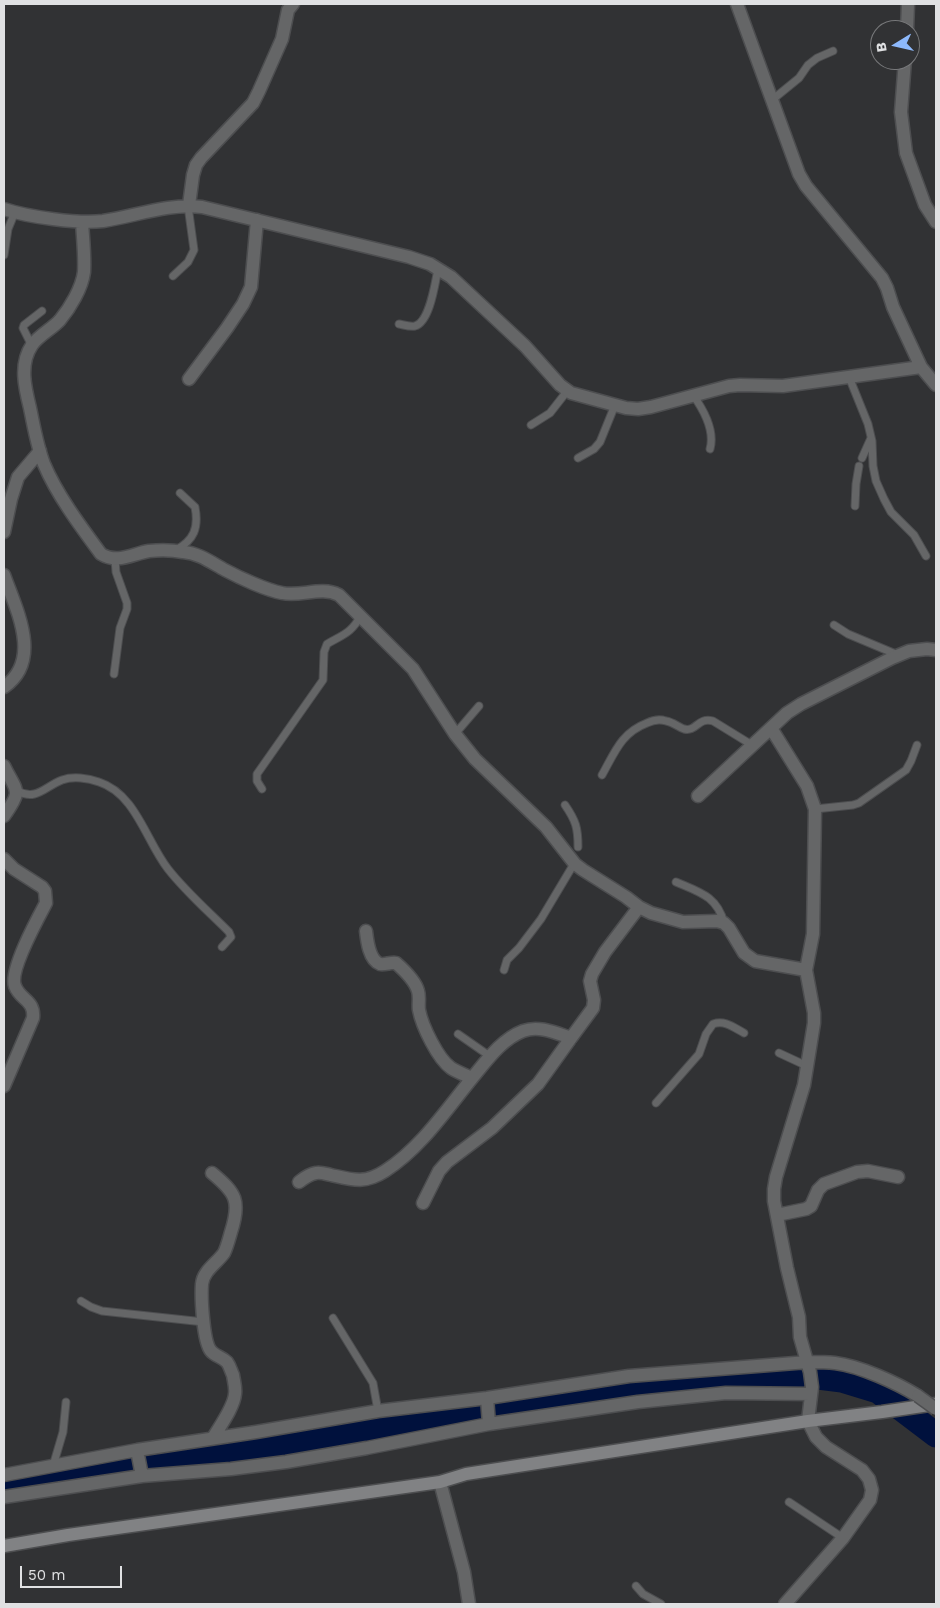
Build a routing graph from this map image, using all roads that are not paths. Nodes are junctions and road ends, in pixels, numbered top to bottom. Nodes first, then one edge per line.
1 (293, 4) edge
2 (737, 4) edge
3 (908, 4) edge
4 (907, 20) edge
5 (833, 51) dead end
6 (903, 70) edge
7 (772, 100) junction
8 (188, 206) junction
9 (10, 210) edge
10 (257, 220) junction
11 (82, 222) junction
12 (936, 222) edge
13 (4, 255) edge
14 (438, 270) junction
15 (173, 276) dead end
16 (42, 311) dead end
17 (399, 324) dead end
18 (32, 346) junction
19 (928, 370) edge
20 (849, 377) junction
21 (189, 379) dead end
22 (936, 385) edge
23 (568, 390) junction
24 (693, 396) junction
25 (615, 405) junction
26 (530, 425) dead end
27 (871, 437) junction
28 (710, 449) dead end
29 (40, 451) junction
30 (578, 458) dead end
31 (862, 458) dead end
32 (859, 466) dead end
33 (18, 477) junction
34 (180, 492) dead end
35 (4, 495) edge
36 (855, 506) dead end
37 (4, 532) edge
38 (173, 551) junction
39 (926, 556) dead end
40 (115, 559) junction
41 (4, 575) edge
42 (361, 615) junction
43 (834, 625) dead end
44 (936, 650) edge
45 (898, 655) junction
46 (114, 674) dead end
47 (4, 687) edge
48 (479, 706) dead end
49 (771, 728) junction
50 (455, 734) junction
51 (752, 745) junction
52 (917, 745) dead end
53 (4, 766) edge
54 (602, 775) dead end
55 (262, 789) dead end
56 (17, 791) junction
57 (698, 796) dead end
58 (565, 805) dead end
59 (815, 809) junction
60 (4, 816) edge
61 (578, 848) dead end
62 (4, 859) edge
63 (576, 860) junction
64 (676, 882) dead end
65 (639, 907) junction
66 (724, 923) junction
67 (366, 931) dead end
68 (222, 947) dead end
69 (504, 970) dead end
70 (806, 970) junction
71 (744, 1033) dead end
72 (458, 1034) dead end
73 (571, 1038) junction
74 (779, 1052) dead end
75 (490, 1057) junction
76 (807, 1066) junction
77 (472, 1078) junction
78 (4, 1086) edge
79 (656, 1103) dead end
80 (212, 1173) dead end
81 (898, 1177) dead end
82 (299, 1182) dead end
83 (423, 1203) dead end
84 (778, 1215) junction
85 (81, 1300) dead end
86 (332, 1318) dead end
87 (204, 1322) junction
88 (809, 1367) junction
89 (811, 1390) junction
90 (487, 1400) junction
91 (66, 1402) dead end
92 (936, 1404) edge
93 (936, 1409) edge
94 (378, 1411) junction
95 (808, 1421) junction
96 (489, 1422) junction
97 (213, 1438) junction
98 (138, 1452) junction
99 (53, 1466) junction
100 (142, 1474) junction
101 (4, 1475) edge
102 (440, 1482) junction
103 (4, 1497) edge
104 (788, 1502) dead end
105 (843, 1538) junction
106 (4, 1546) edge
107 (636, 1586) dead end
108 (469, 1604) edge
109 (661, 1604) edge
110 (785, 1604) edge

1 - 8 street
2 - 7 street
3 - 4 street
5 - 7 lane
6 - 12 street
7 - 19 street
8 - 10 street
8 - 11 street
8 - 15 lane
9 - 11 street
9 - 13 lane
10 - 14 street
10 - 21 street
11 - 18 street
14 - 17 lane
14 - 23 street
16 - 18 lane
18 - 29 street
19 - 20 street
19 - 22 street
20 - 24 street
20 - 27 lane
23 - 25 street
23 - 26 lane
24 - 25 street
24 - 28 lane
25 - 30 lane
27 - 31 lane
27 - 39 lane
29 - 33 street
29 - 40 street
32 - 36 lane
33 - 35 street
33 - 37 street
34 - 38 lane
38 - 40 street
38 - 42 street
40 - 46 lane
41 - 47 street
42 - 50 street
42 - 55 lane
43 - 45 lane
44 - 45 street
45 - 49 street
48 - 50 lane
49 - 51 street
49 - 59 street
50 - 63 street
51 - 54 lane
51 - 57 street
52 - 59 lane
53 - 56 street
56 - 60 street
56 - 68 lane
58 - 61 lane
59 - 70 street
62 - 78 street
63 - 65 street
63 - 69 lane
64 - 66 lane
65 - 66 street
65 - 73 street
66 - 70 street
67 - 77 street
70 - 76 street
71 - 79 lane
72 - 75 lane
73 - 75 street
73 - 83 street
74 - 76 lane
75 - 77 street
76 - 84 street
77 - 82 street
80 - 87 street
81 - 84 street
84 - 88 street
85 - 87 lane
86 - 94 lane
87 - 97 street
88 - 89 street
88 - 90 street
88 - 93 street, bridge
89 - 95 street
89 - 96 street
90 - 94 street
90 - 96 street
91 - 99 lane
92 - 95 street
94 - 97 street
95 - 102 street
95 - 105 street
96 - 100 street
97 - 98 street
98 - 99 street
98 - 100 street
99 - 101 street
100 - 103 street
102 - 106 street
102 - 108 street
104 - 105 lane
105 - 110 street
107 - 109 lane

